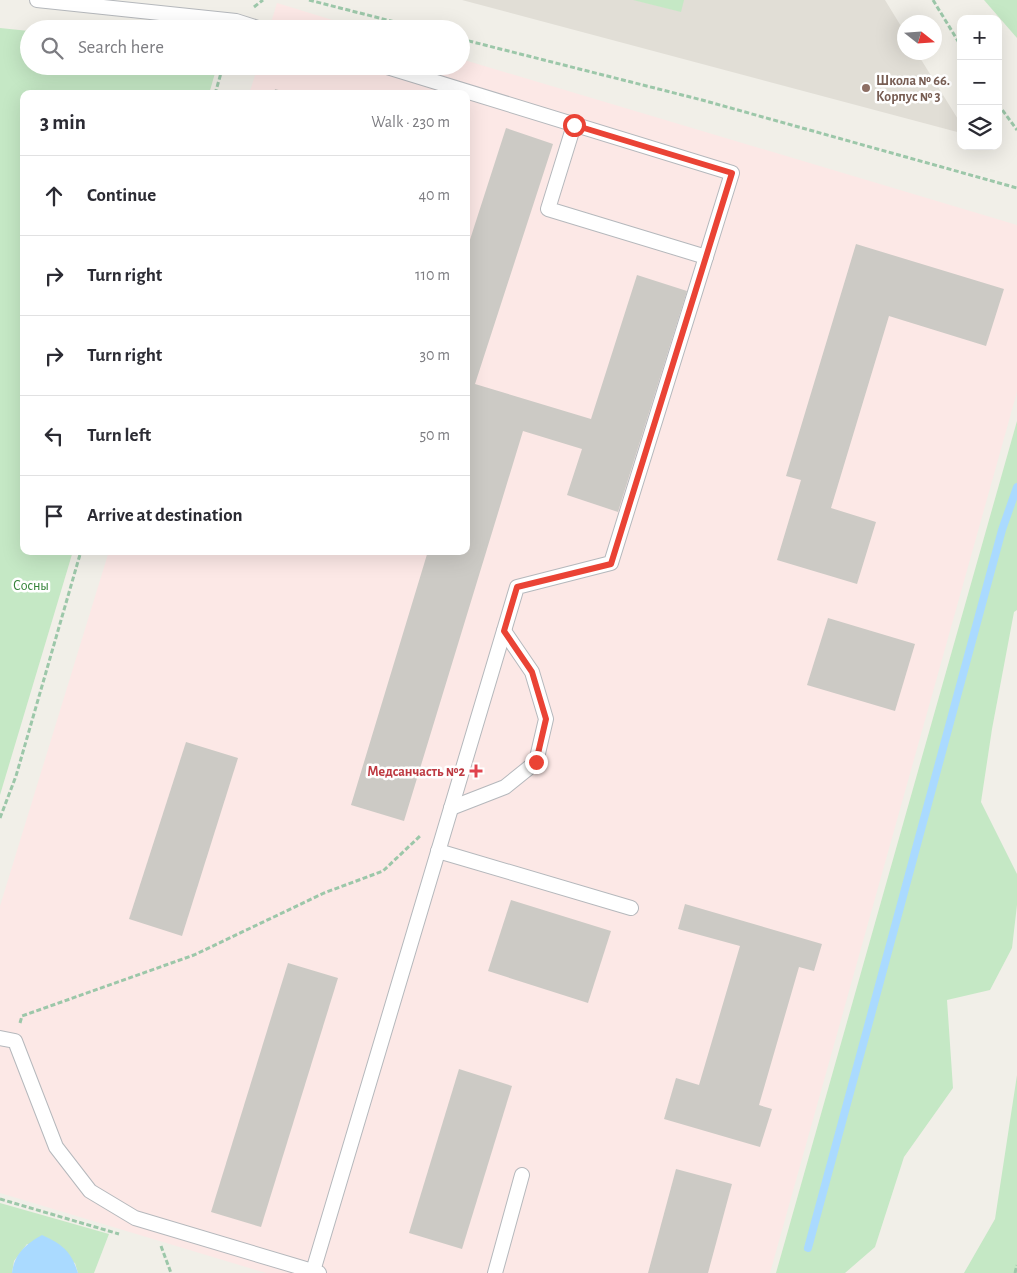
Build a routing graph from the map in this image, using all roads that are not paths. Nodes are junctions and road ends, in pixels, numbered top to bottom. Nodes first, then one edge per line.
1 (37, 0) edge
2 (107, 4) edge
3 (228, 20) edge
4 (413, 75) edge
5 (461, 90) edge
6 (470, 93) edge
7 (574, 125) junction
8 (706, 257) junction
9 (504, 631) junction
10 (451, 808) junction
11 (438, 851) junction
12 (631, 908) dead end
13 (0, 1038) edge
14 (522, 1175) dead end
15 (316, 1272) edge
16 (495, 1273) edge

1 - 2 lane
2 - 3 lane
4 - 5 lane
6 - 7 lane
7 - 8 lane
7 - 8 lane
8 - 9 lane
9 - 10 lane
9 - 10 lane
10 - 11 lane
11 - 12 lane
11 - 15 lane
13 - 15 lane
14 - 16 lane

